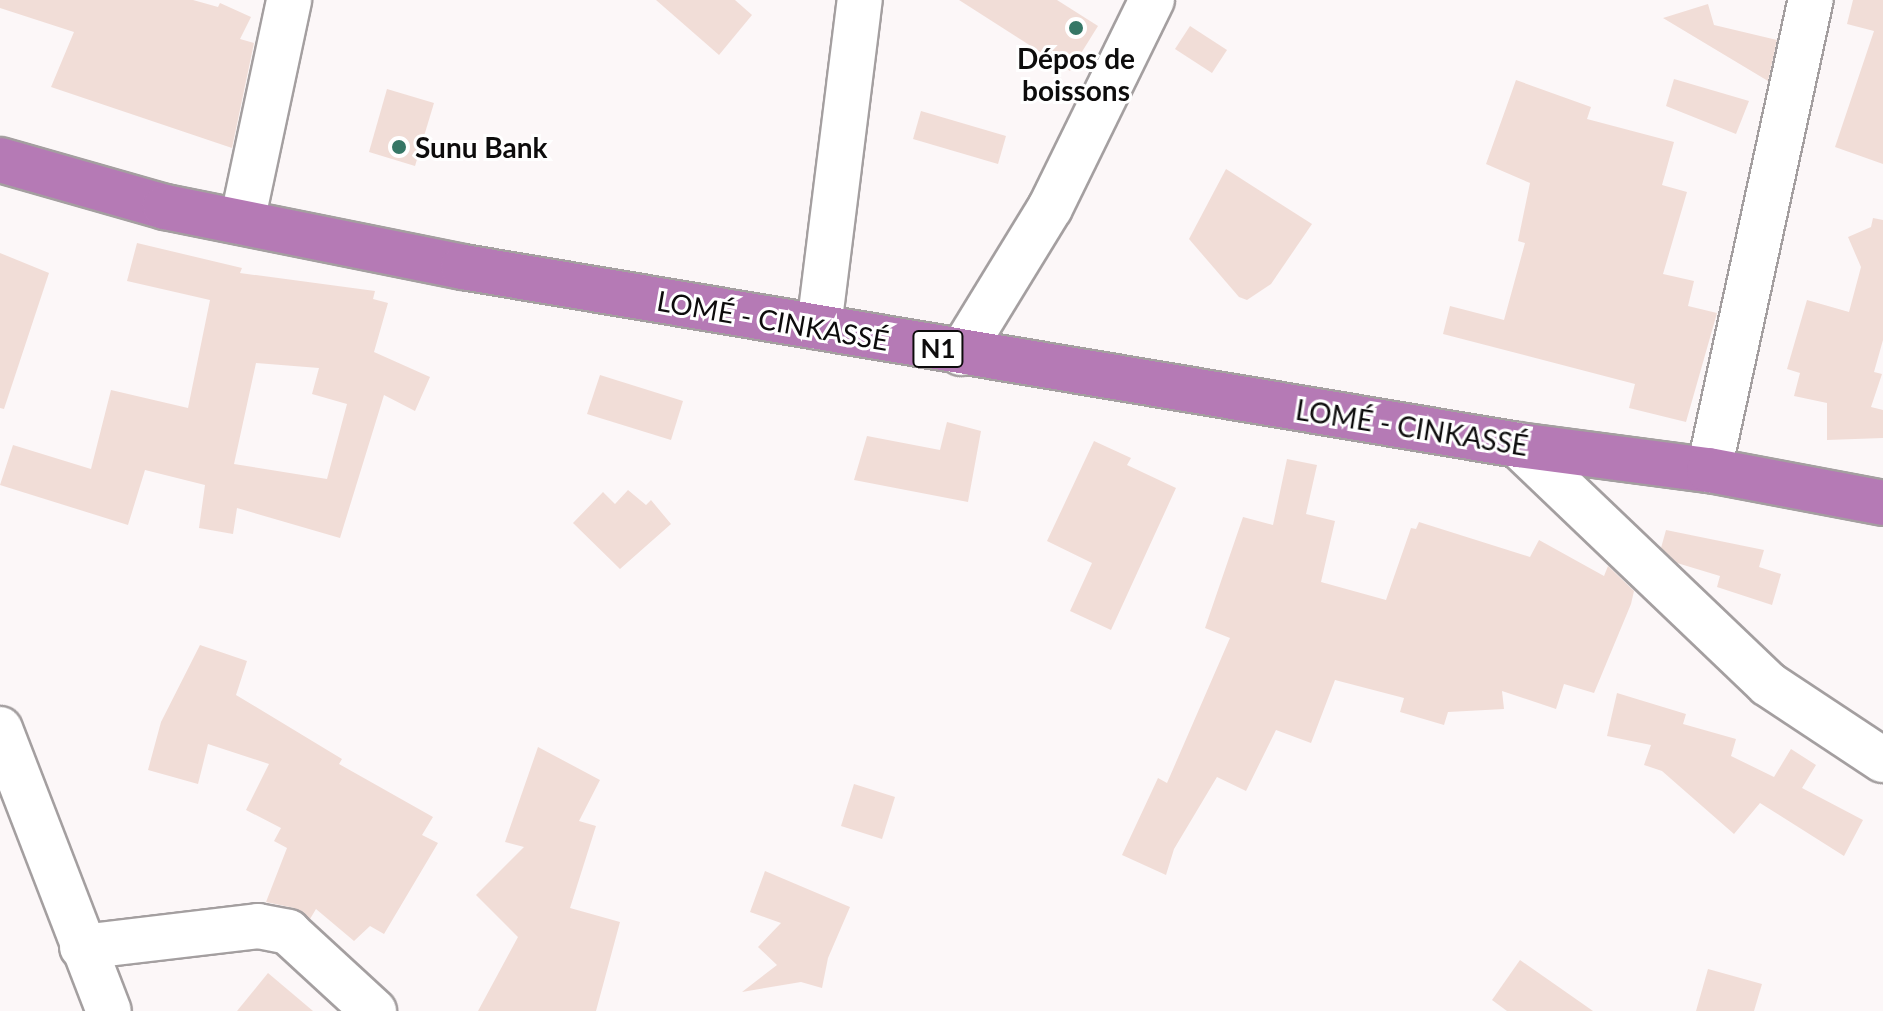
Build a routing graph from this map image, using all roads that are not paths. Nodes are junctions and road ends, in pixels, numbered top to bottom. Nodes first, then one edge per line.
1 (289, 0) edge
2 (860, 0) edge
3 (1152, 0) edge
4 (1811, 0) edge
5 (0, 160) edge
6 (242, 222) junction
7 (819, 327) junction
8 (961, 353) junction
9 (1518, 445) junction
10 (1709, 470) junction
11 (1883, 503) edge
12 (0, 729) edge
13 (1883, 760) edge
14 (82, 947) junction
15 (109, 1011) edge
16 (374, 1011) edge

1 - 6 street
2 - 7 street
3 - 8 street
4 - 10 street
5 - 6 highway, LOMÉ - CINKASSÉ / N1
6 - 7 highway, LOMÉ - CINKASSÉ / N1
7 - 8 highway, LOMÉ - CINKASSÉ / N1
8 - 9 highway, LOMÉ - CINKASSÉ / N1
9 - 10 highway, LOMÉ - CINKASSÉ / N1
9 - 13 street
10 - 11 highway, LOMÉ - CINKASSÉ / N1
12 - 14 street
14 - 15 street
14 - 16 street

